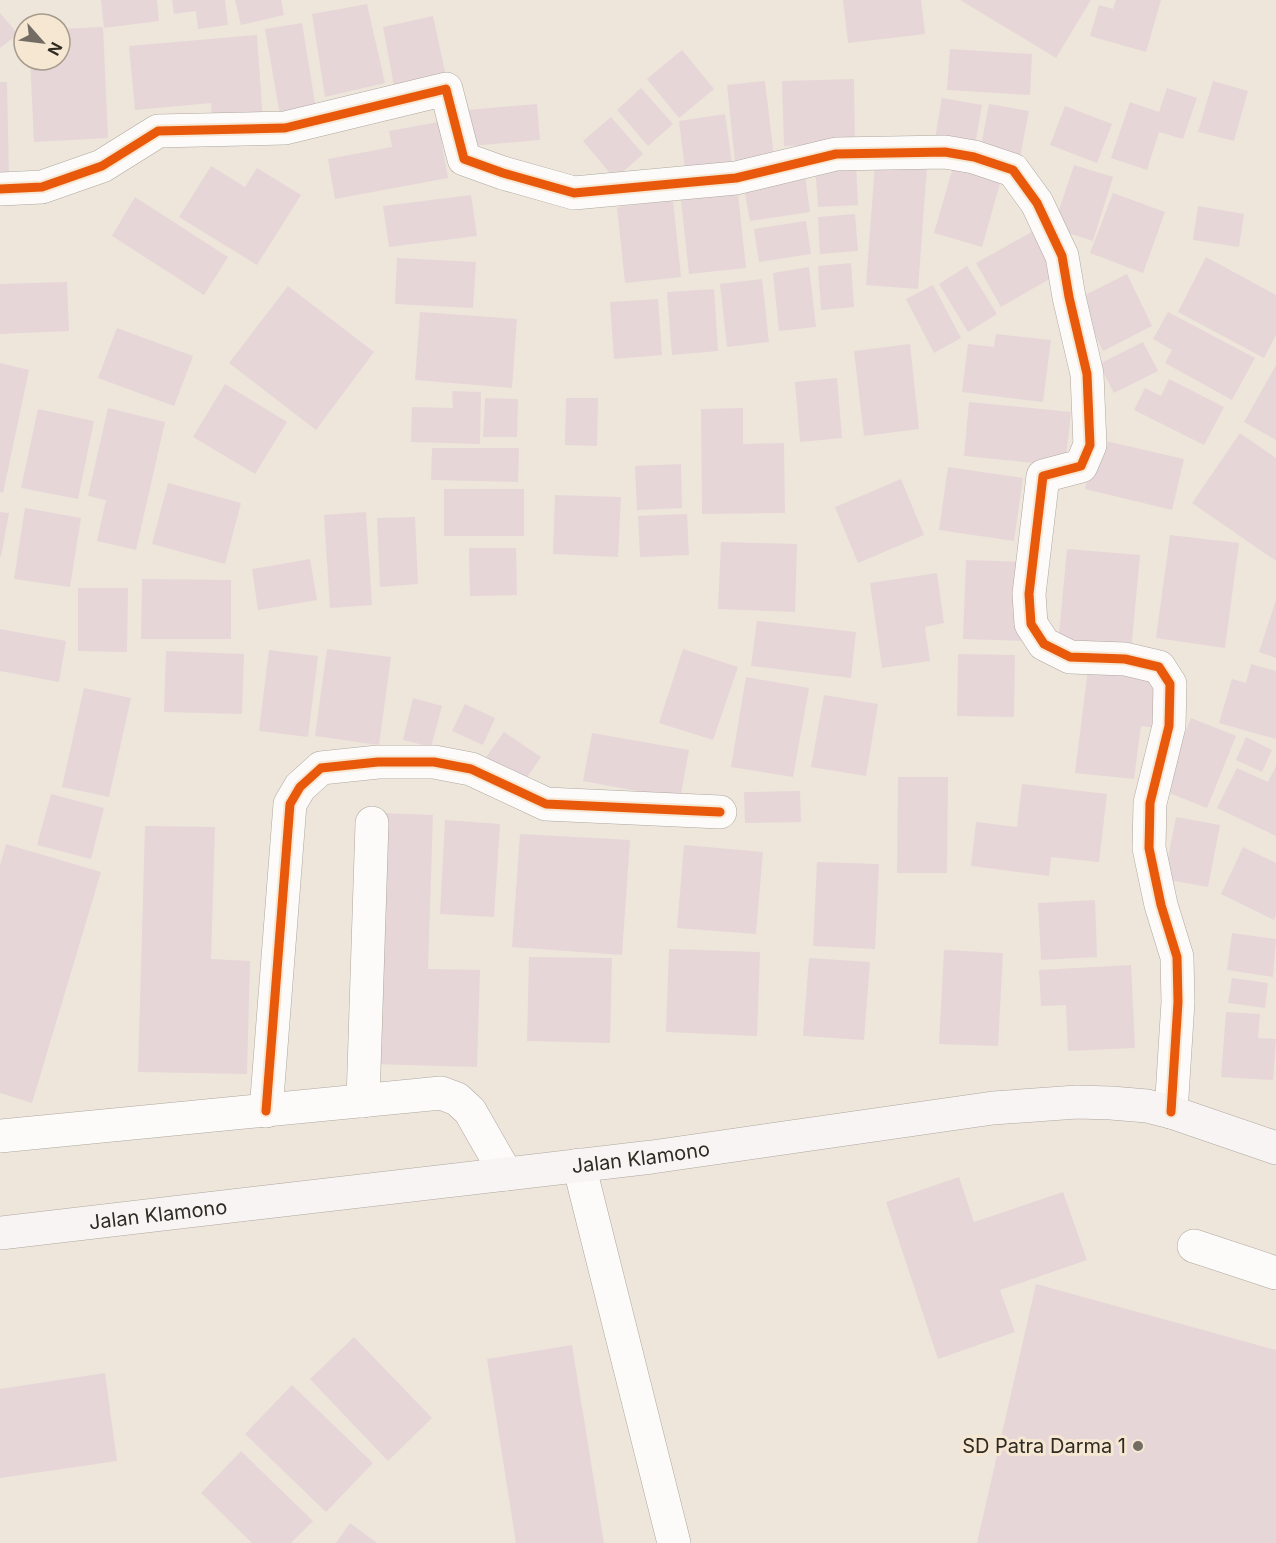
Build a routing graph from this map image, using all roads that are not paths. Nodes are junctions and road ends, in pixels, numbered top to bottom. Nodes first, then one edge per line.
1 (0, 189) edge
2 (720, 812) dead end
3 (372, 823) dead end
4 (363, 1101) junction
5 (266, 1111) junction
6 (1171, 1112) junction
7 (0, 1136) edge
8 (1276, 1148) edge
9 (579, 1165) junction
10 (506, 1174) junction
11 (0, 1233) edge
12 (1194, 1246) dead end
13 (1276, 1273) edge
14 (674, 1543) edge

1 - 6 street
2 - 5 street
3 - 4 street
4 - 5 street
4 - 10 street
5 - 7 street
6 - 8 main road, Jalan Klamono
6 - 9 main road, Jalan Klamono
9 - 10 main road, Jalan Klamono
9 - 14 street
10 - 11 main road, Jalan Klamono
12 - 13 street

